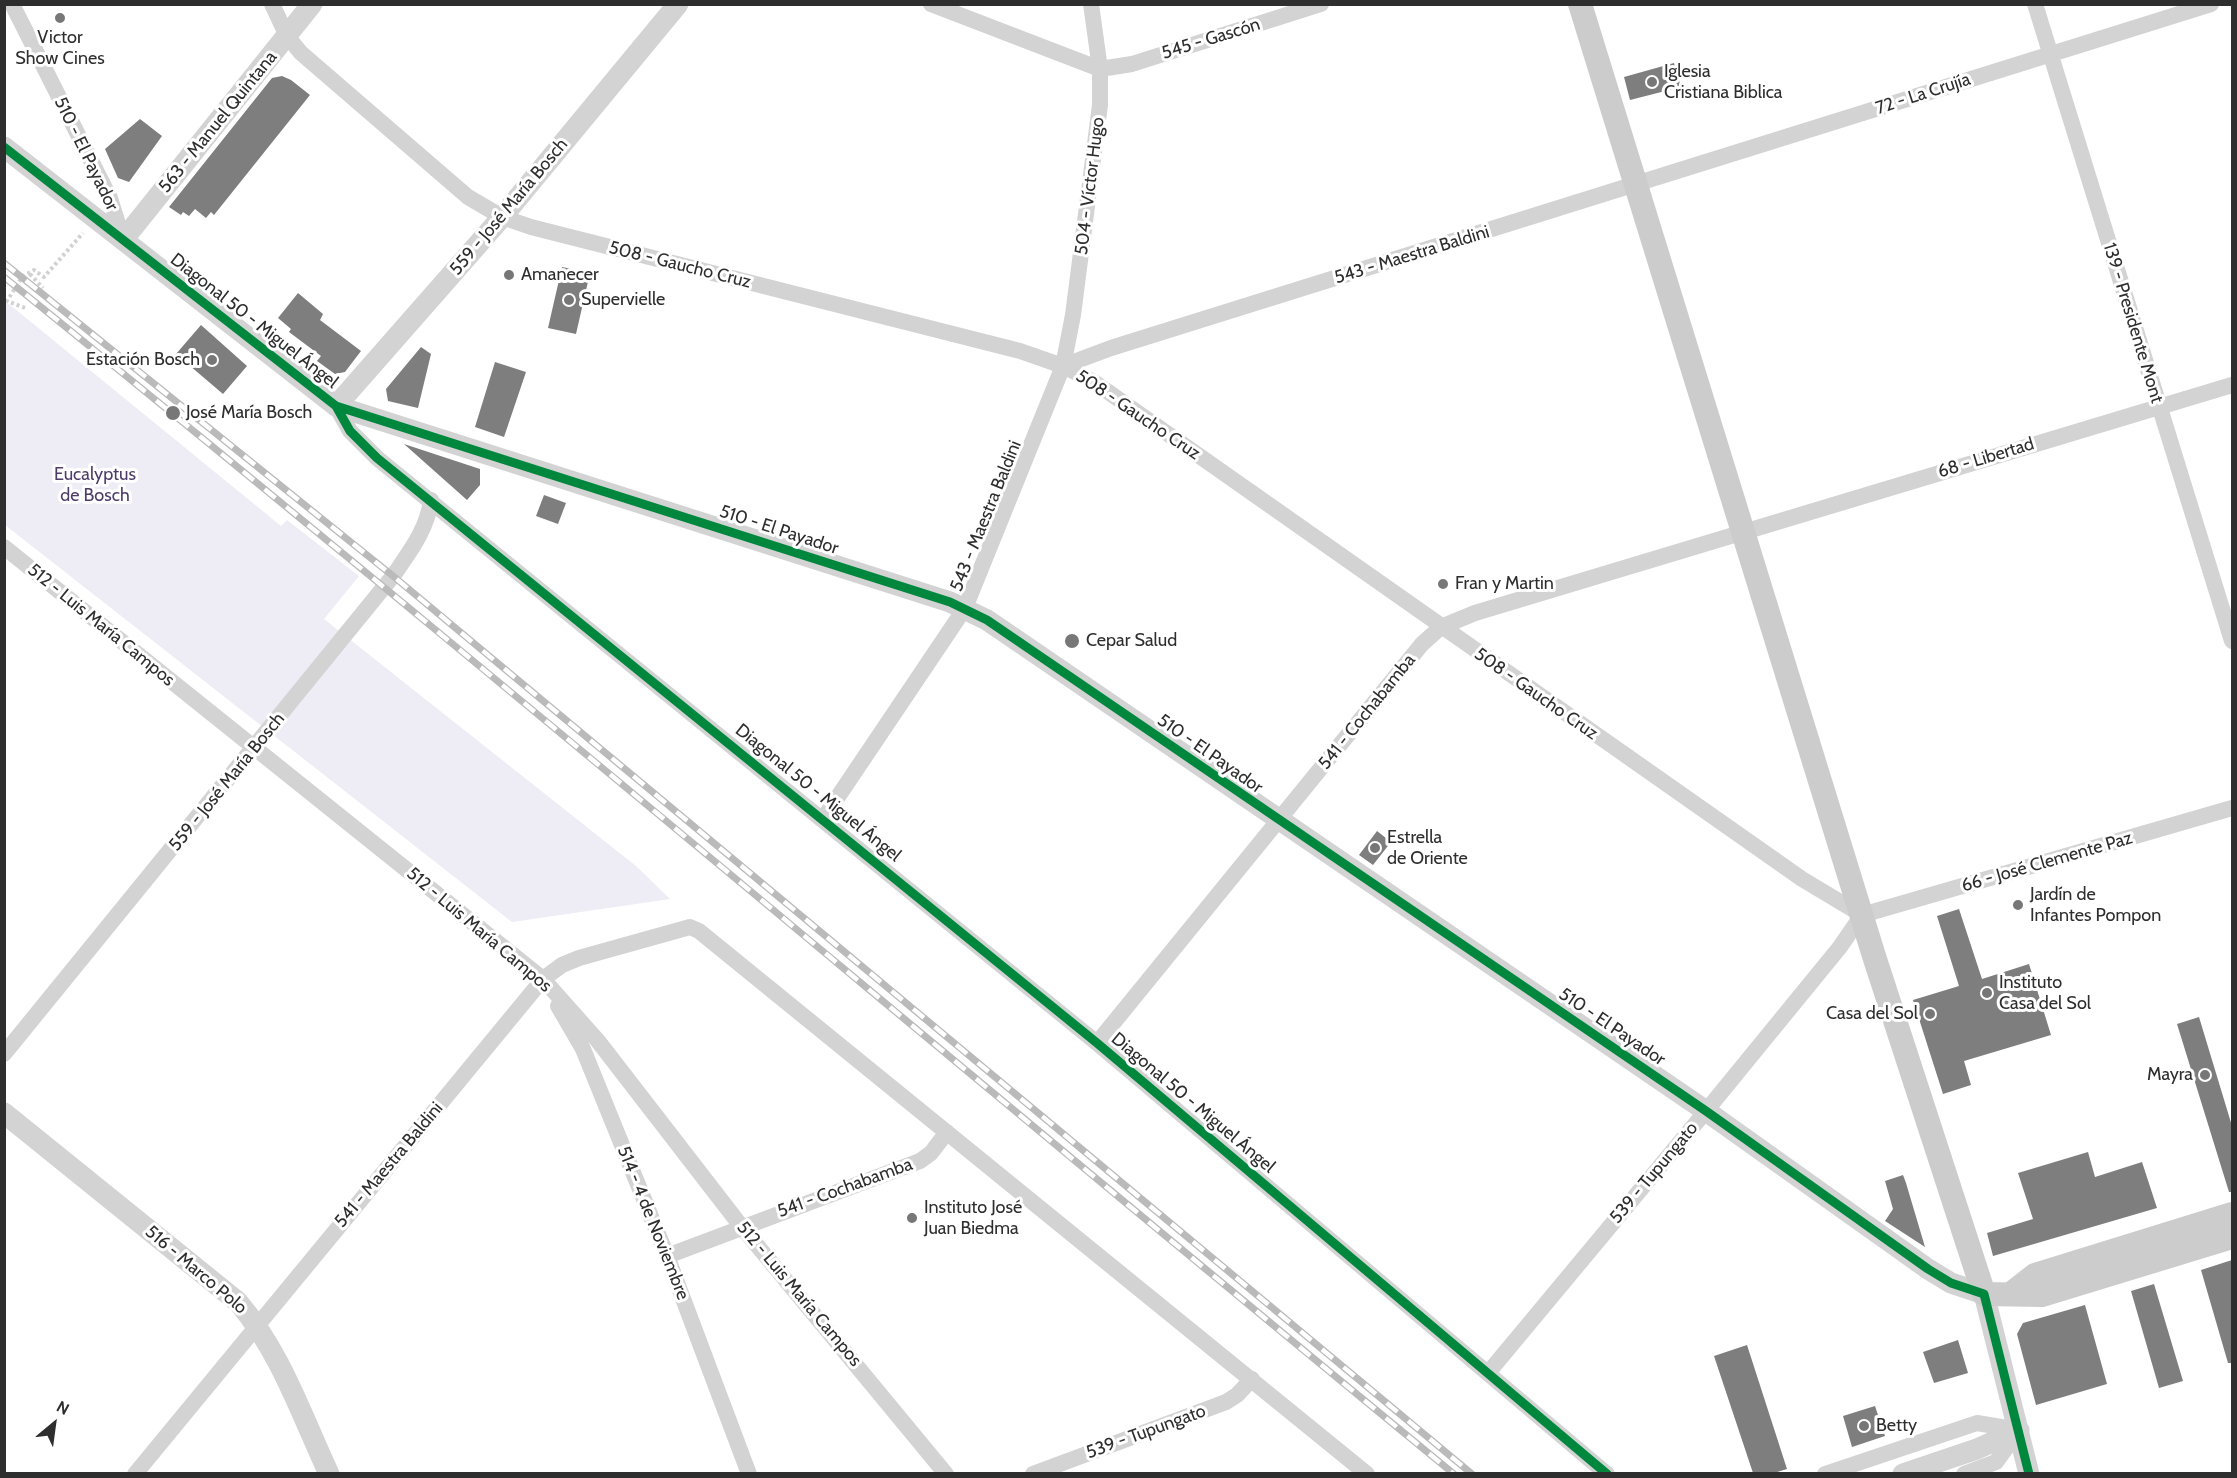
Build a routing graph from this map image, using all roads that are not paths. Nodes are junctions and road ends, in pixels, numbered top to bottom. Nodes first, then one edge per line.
1 (12, 4) edge
2 (272, 4) edge
3 (312, 4) edge
4 (678, 4) edge
5 (931, 4) edge
6 (1091, 4) edge
7 (1321, 4) edge
8 (1580, 4) edge
9 (2035, 4) edge
10 (2211, 4) edge
11 (287, 36) junction
12 (2050, 54) junction
13 (1100, 69) junction
14 (4, 147) edge
15 (1635, 185) junction
16 (502, 217) junction
17 (123, 240) junction
18 (1063, 366) junction
19 (2232, 386) edge
20 (336, 406) junction
21 (2159, 407) junction
22 (431, 500) junction
23 (1740, 531) junction
24 (4, 548) edge
25 (965, 608) junction
26 (1441, 627) junction
27 (2232, 640) edge
28 (255, 749) junction
29 (2232, 808) edge
30 (823, 819) junction
31 (1279, 821) junction
32 (1862, 915) junction
33 (543, 980) junction
34 (1097, 1043) junction
35 (4, 1054) edge
36 (1706, 1111) junction
37 (4, 1113) edge
38 (947, 1132) junction
39 (2232, 1214) edge
40 (741, 1226) junction
41 (2232, 1237) edge
42 (667, 1256) junction
43 (2012, 1293) junction
44 (1984, 1294) junction
45 (257, 1324) junction
46 (1488, 1373) junction
47 (1252, 1379) junction
48 (2019, 1430) junction
49 (135, 1473) edge
50 (329, 1473) edge
51 (749, 1473) edge
52 (946, 1473) edge
53 (1033, 1473) edge
54 (1367, 1473) edge
55 (1607, 1473) edge
56 (1825, 1473) edge
57 (1903, 1473) edge
58 (1964, 1473) edge
59 (2029, 1473) edge

1 - 17 street, 510 - El Payador
2 - 11 street, 508 - Gaucho Cruz
3 - 11 street, 563 - Manuel Quintana
4 - 16 street, 559 - José María Bosch
5 - 13 street
6 - 13 street, 504 - Víctor Hugo
7 - 13 street, 545 - Gascón
8 - 15 main road
9 - 12 street, 139 - Presidente Mont
10 - 12 street, 72 - La Crujía
11 - 16 street, 508 - Gaucho Cruz
11 - 17 street, 563 - Manuel Quintana
12 - 15 street, 72 - La Crujía
12 - 21 street, 139 - Presidente Mont
13 - 18 street, 504 - Víctor Hugo
14 - 17 street, Diagonal 50 - Miguel Ángel
15 - 18 street, 543 - Maestra Baldini
15 - 23 main road
16 - 18 street, 508 - Gaucho Cruz
16 - 20 street, 559 - José María Bosch
17 - 20 street, Diagonal 50 - Miguel Ángel
18 - 25 street, 543 - Maestra Baldini
18 - 26 street, 508 - Gaucho Cruz
19 - 21 street, 68 - Libertad
20 - 22 street, Diagonal 50 - Miguel Ángel
20 - 25 street, 510 - El Payador
21 - 23 street, 68 - Libertad
21 - 27 street, 139 - Presidente Mont
22 - 28 street, 559 - José María Bosch
22 - 30 street, Diagonal 50 - Miguel Ángel
23 - 26 street, 541 - Cochabamba
23 - 32 main road
24 - 28 street, 512 - Luis María Campos
25 - 30 street, 543 - Maestra Baldini
25 - 31 street, 510 - El Payador
26 - 31 street, 541 - Cochabamba
26 - 32 street, 508 - Gaucho Cruz
28 - 33 street, 512 - Luis María Campos
28 - 35 street, 559 - José María Bosch
29 - 32 street, 66 - José Clemente Paz
30 - 34 street, Diagonal 50 - Miguel Ángel
31 - 34 street, 541 - Cochabamba
31 - 36 street, 510 - El Payador
32 - 36 street, 539 - Tupungato
32 - 44 main road
33 - 38 street, 541 - Maestra Baldini
33 - 40 street, 512 - Luis María Campos
33 - 42 street, 514 - 4 de Noviembre
33 - 45 street, 541 - Maestra Baldini
34 - 46 street, Diagonal 50 - Miguel Ángel
36 - 44 street, 510 - El Payador
36 - 46 street, 539 - Tupungato
37 - 45 street, 516 - Marco Polo
38 - 40 street, 541 - Cochabamba
38 - 47 street
39 - 43 main road
40 - 42 street, 541 - Cochabamba
40 - 52 street, 512 - Luis María Campos
41 - 43 main road
42 - 51 street, 514 - 4 de Noviembre
43 - 44 main road
44 - 48 street
45 - 49 street, 541 - Maestra Baldini
45 - 50 street, 516 - Marco Polo
46 - 55 street, Diagonal 50 - Miguel Ángel
47 - 53 street, 539 - Tupungato
47 - 54 street
48 - 56 street
48 - 57 street
48 - 58 street
48 - 59 street

